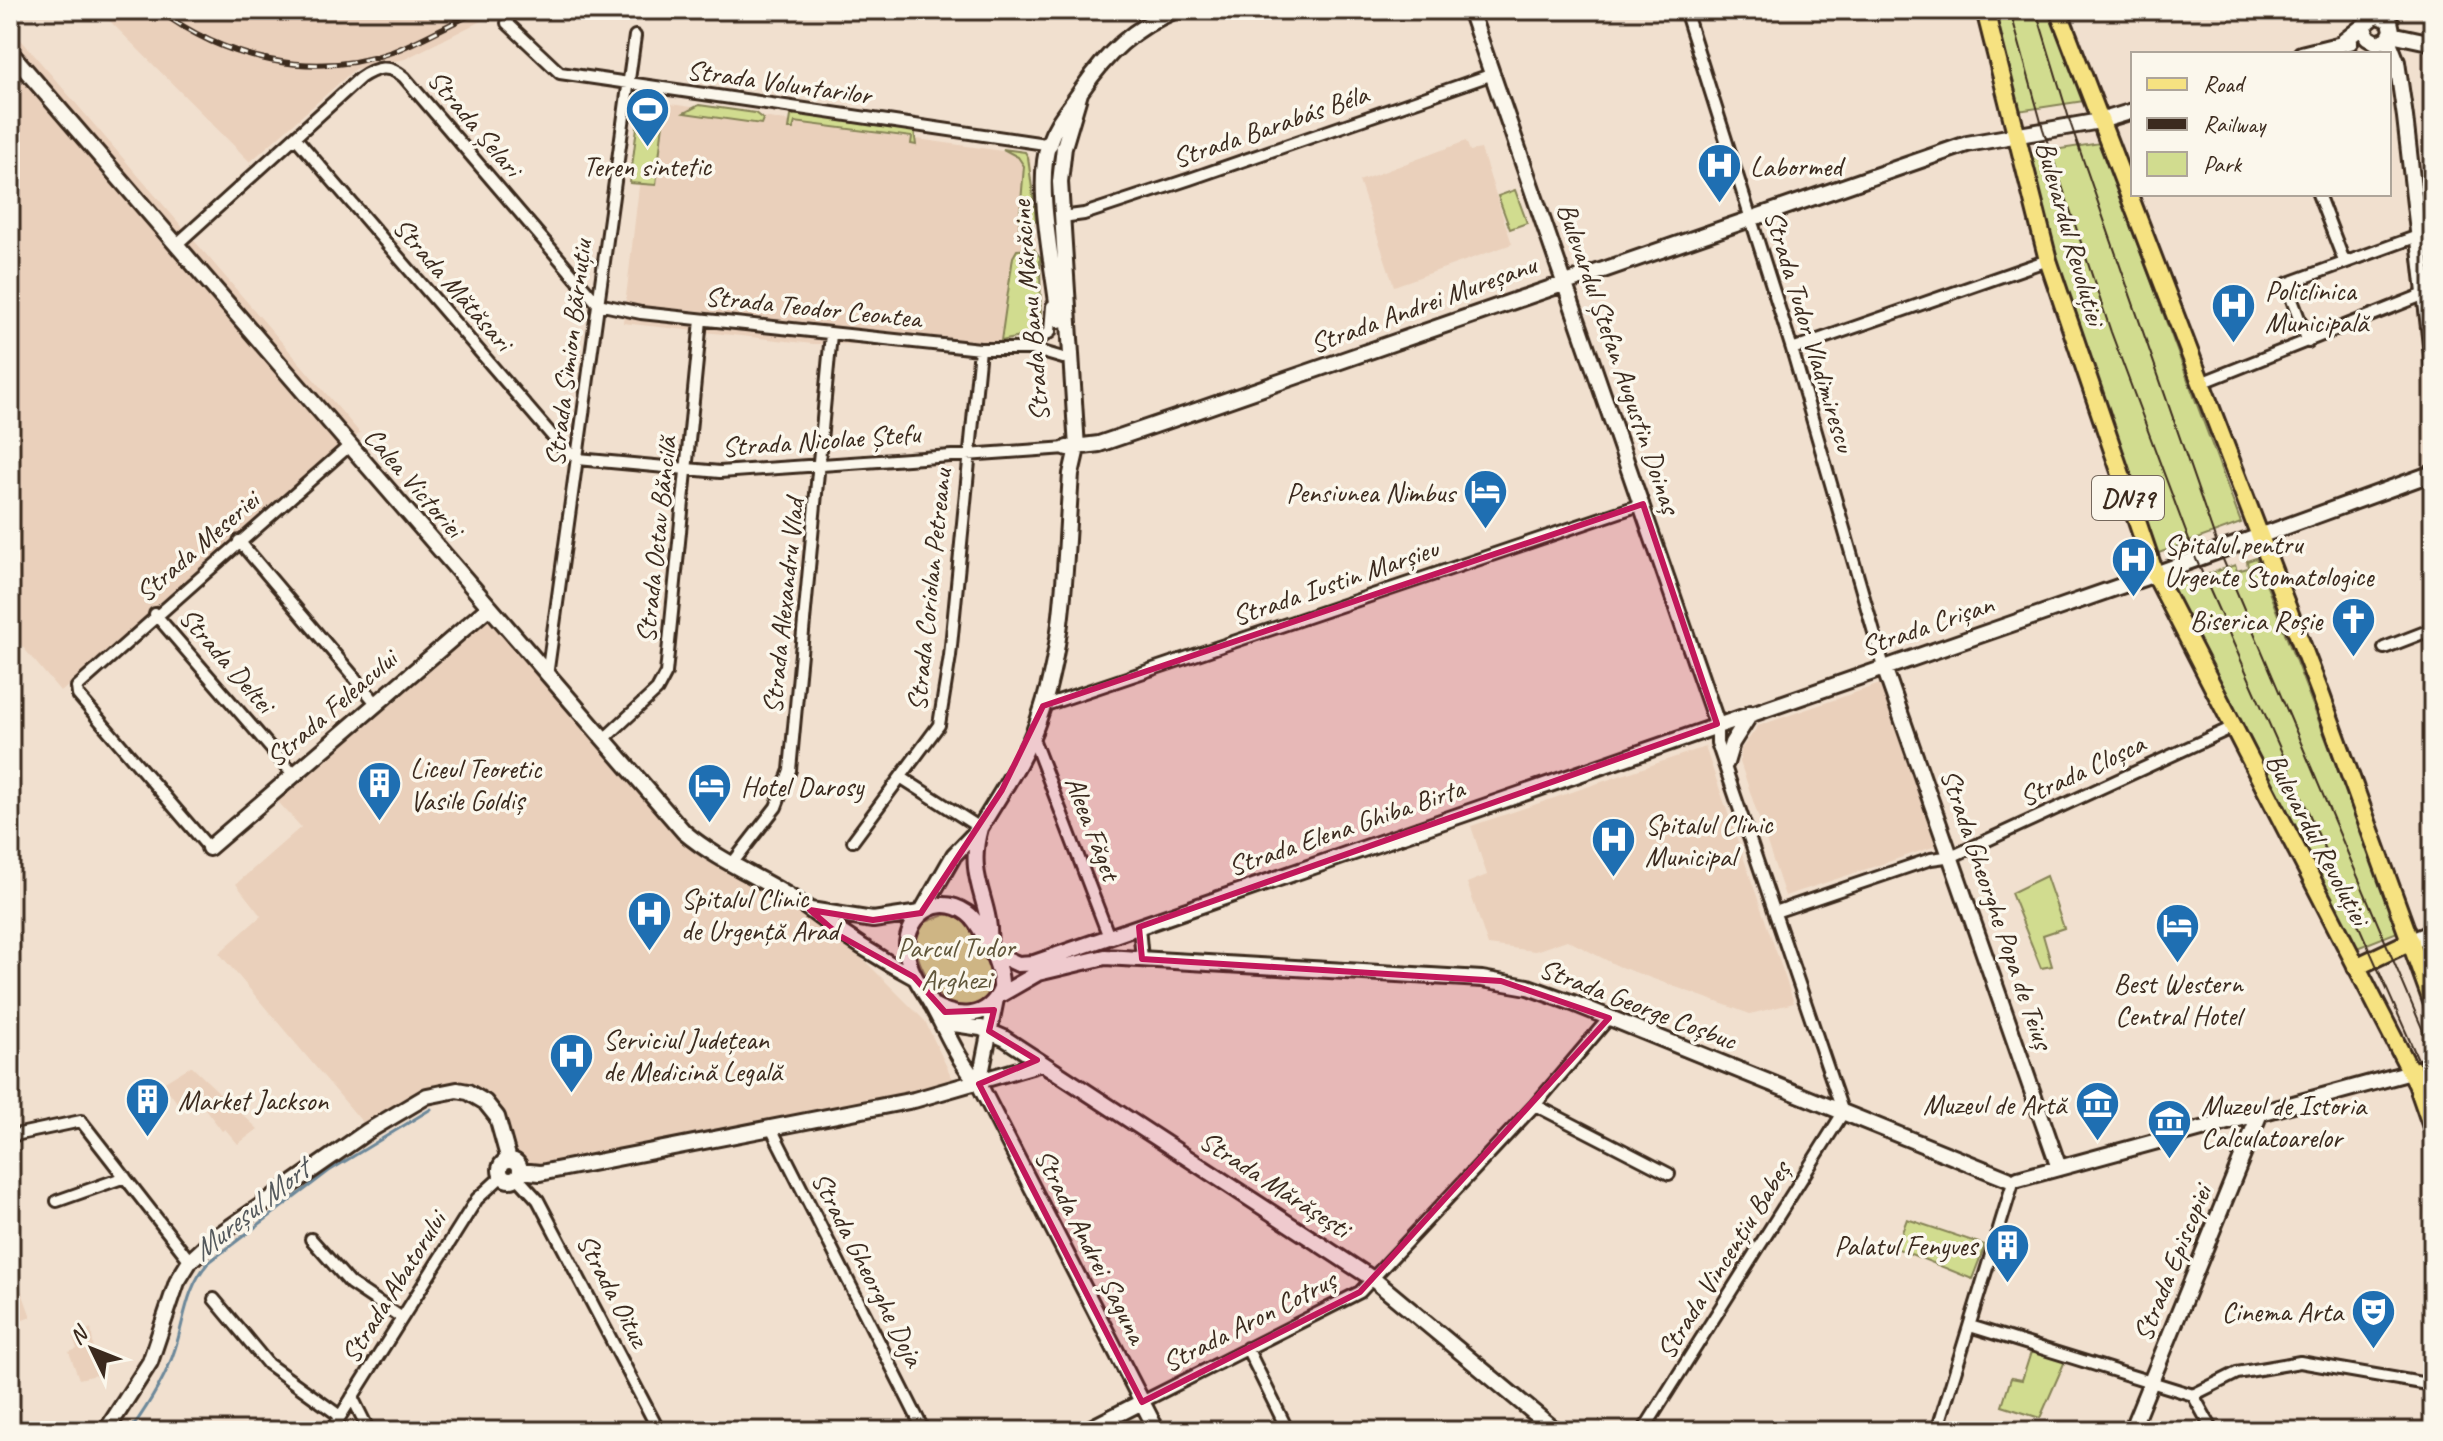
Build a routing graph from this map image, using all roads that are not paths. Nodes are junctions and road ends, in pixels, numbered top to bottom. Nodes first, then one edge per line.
1 (1176, 10) edge
2 (1470, 10) edge
3 (1685, 10) edge
4 (1985, 10) edge
5 (2058, 10) edge
6 (2385, 19) edge
7 (507, 23) dead end
8 (2367, 34) junction
9 (635, 36) dead end
10 (2433, 43) edge
11 (10, 52) edge
12 (2308, 52) edge
13 (1493, 74) junction
14 (628, 85) junction
15 (2131, 112) edge
16 (2100, 121) junction
17 (2015, 133) junction
18 (295, 137) junction
19 (1056, 146) junction
20 (2319, 196) edge
21 (1062, 217) junction
22 (1750, 219) junction
23 (2418, 236) junction
24 (176, 245) junction
25 (2048, 260) junction
26 (2344, 261) junction
27 (1565, 281) junction
28 (1057, 294) junction
29 (2425, 294) junction
30 (598, 304) junction
31 (701, 320) junction
32 (831, 334) junction
33 (2308, 342) junction
34 (980, 349) junction
35 (1024, 349) junction
36 (1792, 349) junction
37 (1063, 358) junction
38 (2433, 363) edge
39 (2201, 383) junction
40 (349, 446) junction
41 (1072, 448) junction
42 (968, 455) junction
43 (578, 459) junction
44 (821, 466) junction
45 (687, 471) junction
46 (2433, 473) edge
47 (1643, 504) junction
48 (2260, 535) junction
49 (239, 541) junction
50 (2155, 574) junction
51 (488, 608) junction
52 (155, 614) junction
53 (2433, 629) edge
54 (2384, 648) dead end
55 (1884, 667) junction
56 (547, 676) junction
57 (376, 703) junction
58 (1043, 706) junction
59 (1752, 713) junction
60 (1717, 724) junction
61 (2231, 728) junction
62 (1032, 736) junction
63 (603, 740) junction
64 (1726, 763) junction
65 (293, 774) junction
66 (902, 778) junction
67 (980, 828) junction
68 (853, 841) dead end
69 (209, 848) joint
70 (1953, 856) junction
71 (731, 865) junction
72 (810, 910) junction
73 (921, 912) junction
74 (1775, 912) junction
75 (1139, 927) junction
76 (2433, 932) edge
77 (1109, 937) junction
78 (2411, 941) junction
79 (991, 948) junction
80 (1142, 959) junction
81 (2356, 967) junction
82 (914, 977) junction
83 (997, 998) junction
84 (931, 1004) junction
85 (2433, 1004) edge
86 (1609, 1018) junction
87 (941, 1022) junction
88 (989, 1031) junction
89 (1042, 1063) junction
90 (2433, 1065) edge
91 (2411, 1072) junction
92 (979, 1084) junction
93 (1535, 1105) junction
94 (1843, 1113) junction
95 (2260, 1113) junction
96 (771, 1128) junction
97 (2433, 1130) edge
98 (10, 1136) edge
99 (2059, 1168) junction
100 (512, 1171) junction
101 (1669, 1174) dead end
102 (125, 1177) junction
103 (2013, 1181) junction
104 (57, 1201) dead end
105 (311, 1239) dead end
106 (190, 1261) junction
107 (1373, 1279) junction
108 (214, 1299) dead end
109 (402, 1318) junction
110 (1970, 1326) junction
111 (1247, 1348) junction
112 (2152, 1382) junction
113 (2433, 1385) edge
114 (2193, 1395) junction
115 (352, 1397) junction
116 (1142, 1402) junction
117 (340, 1416) junction
118 (106, 1431) edge
119 (331, 1431) edge
120 (369, 1431) edge
121 (659, 1431) edge
122 (924, 1431) edge
123 (1085, 1431) edge
124 (1157, 1431) edge
125 (1288, 1431) edge
126 (1556, 1431) edge
127 (1643, 1431) edge
128 (1937, 1431) edge
129 (2131, 1431) edge
130 (2213, 1431) edge

1 - 19 main road
2 - 13 main road, Bulevardul Ștefan Augustin Doinaș
3 - 22 street, Strada Tudor Vladimirescu
4 - 17 main road, Bulevardul Revoluției / DN79
5 - 16 main road, Bulevardul Revoluției
6 - 8 main road
6 - 8 main road
6 - 10 main road
6 - 23 main road
7 - 14 street, Strada Voluntarilor
8 - 12 main road
9 - 14 street, Strada Simion Bărnuțiu
11 - 24 main road, Calea Victoriei
13 - 21 street, Strada Barabás Béla
13 - 27 main road, Bulevardul Ștefan Augustin Doinaș
14 - 19 street, Strada Voluntarilor
14 - 30 street, Strada Simion Bărnuțiu
15 - 16 main road
16 - 17 main road, Bulevardul Revoluției
16 - 39 main road, Bulevardul Revoluției
17 - 22 main road, Strada Andrei Mureșanu
17 - 25 main road, Bulevardul Revoluției / DN79
18 - 24 street
18 - 30 street, Strada Șelari
18 - 43 street, Strada Mătăsari
19 - 21 main road, Strada Banu Mărăcine
19 - 28 main road, Strada Banu Mărăcine
20 - 26 street
21 - 41 main road, Strada Banu Mărăcine
22 - 27 main road, Strada Andrei Mureșanu
22 - 36 street, Strada Tudor Vladimirescu
23 - 26 street
23 - 29 main road
24 - 40 main road, Calea Victoriei
25 - 36 street
25 - 50 main road, Bulevardul Revoluției / DN79
26 - 33 street
27 - 41 main road, Strada Andrei Mureșanu
27 - 47 main road, Bulevardul Ștefan Augustin Doinaș
28 - 35 street
28 - 37 main road, Strada Banu Mărăcine
29 - 33 street
29 - 38 main road
30 - 31 street, Strada Teodor Ceontea
30 - 43 street, Strada Simion Bărnuțiu
31 - 32 street, Strada Teodor Ceontea
31 - 45 street, Strada Octav Băncilă
32 - 34 street, Strada Teodor Ceontea
32 - 44 street, Strada Alexandru Vlad
33 - 39 street
34 - 35 street, Strada Teodor Ceontea
34 - 42 street, Strada Coriolan Petreanu
35 - 37 street, Strada Teodor Ceontea
36 - 55 street, Strada Tudor Vladimirescu
37 - 41 main road, Strada Banu Mărăcine
39 - 48 main road, Bulevardul Revoluției
40 - 49 street, Strada Meseriei
40 - 51 main road, Calea Victoriei
41 - 42 street, Strada Nicolae Ștefu
41 - 58 main road, Strada Banu Mărăcine
42 - 44 street, Strada Nicolae Ștefu
42 - 66 street, Strada Coriolan Petreanu
43 - 45 street, Strada Nicolae Ștefu
43 - 56 street, Strada Simion Bărnuțiu
44 - 45 street, Strada Nicolae Ștefu
44 - 71 street, Strada Alexandru Vlad
45 - 63 street, Strada Octav Băncilă
46 - 48 main road
47 - 58 street, Strada Iustin Marșieu
47 - 60 main road, Bulevardul Ștefan Augustin Doinaș
48 - 50 main road
48 - 78 main road, Bulevardul Revoluției
49 - 52 street, Strada Meseriei
49 - 57 street
50 - 55 main road, Strada Crișan
50 - 61 main road, Bulevardul Revoluției / DN79
51 - 56 main road, Calea Victoriei
51 - 57 main road, Strada Feleacului
52 - 65 street, Strada Deltei
52 - 69 street, Strada Meseriei
53 - 54 street
55 - 59 main road, Strada Crișan
55 - 70 main road, Strada Gheorghe Popa de Teiuș
56 - 63 main road, Calea Victoriei
57 - 65 main road, Strada Feleacului
58 - 62 main road, Strada Banu Mărăcine
59 - 60 main road, Strada Crișan
59 - 64 main road
60 - 64 street
60 - 75 main road, Strada Elena Ghiba Birta
61 - 70 street, Strada Cloșca
61 - 81 main road, Bulevardul Revoluției / DN79
62 - 67 main road, Strada Banu Mărăcine
62 - 77 street, Aleea Făget
63 - 71 main road, Calea Victoriei
64 - 74 street
65 - 69 main road, Strada Feleacului
66 - 67 street
66 - 68 street, Strada Coriolan Petreanu
67 - 73 main road, Strada Banu Mărăcine
67 - 79 main road, Strada Banu Mărăcine
70 - 74 street, Strada Cloșca
70 - 99 main road, Strada Gheorghe Popa de Teiuș
71 - 72 main road, Calea Victoriei
72 - 73 main road, Calea Victoriei
72 - 82 main road, Calea Victoriei
73 - 79 main road
73 - 82 main road
74 - 94 street
75 - 77 main road, Strada Elena Ghiba Birta
75 - 80 street
76 - 78 main road
77 - 79 main road, Strada Elena Ghiba Birta
78 - 81 main road
78 - 85 main road, Bulevardul Revoluției
79 - 83 main road
80 - 83 main road, Strada George Coșbuc
80 - 86 main road, Strada George Coșbuc
81 - 91 main road, Bulevardul Revoluției / DN79
82 - 84 main road
83 - 84 main road
83 - 88 main road
84 - 87 main road, Strada Andrei Șaguna
86 - 93 street, Strada Aron Cotruș
86 - 94 main road, Strada George Coșbuc
87 - 88 main road, Strada Mărășești
87 - 92 main road, Strada Andrei Șaguna
88 - 89 main road, Strada Mărășești
88 - 92 main road
89 - 92 main road
89 - 107 main road, Strada Mărășești
90 - 91 main road
91 - 95 main road
91 - 97 main road, Bulevardul Revoluției / DN79
92 - 96 main road
92 - 116 main road, Strada Andrei Șaguna
93 - 101 street
93 - 107 street, Strada Aron Cotruș
94 - 103 main road, Strada George Coșbuc
94 - 127 street, Strada Vincențiu Babeș
95 - 99 main road
95 - 112 main road, Strada Episcopiei
96 - 100 main road
96 - 122 street, Strada Gheorghe Doja
98 - 102 street
99 - 103 main road
100 - 106 main road
100 - 109 street, Strada Abatorului
100 - 121 street, Strada Oituz
102 - 104 street
102 - 106 street
103 - 110 street
105 - 109 street
106 - 118 main road
107 - 111 street, Strada Aron Cotruș
107 - 126 main road, Strada Mărășești
108 - 117 street
109 - 115 street, Strada Abatorului
110 - 112 street
110 - 128 street
111 - 116 street, Strada Aron Cotruș
111 - 125 street
112 - 114 street
112 - 129 main road, Strada Episcopiei
113 - 114 street
114 - 130 street
115 - 117 street, Strada Abatorului
115 - 120 street
116 - 123 main road
116 - 124 main road, Strada Andrei Șaguna
117 - 119 street, Strada Abatorului

